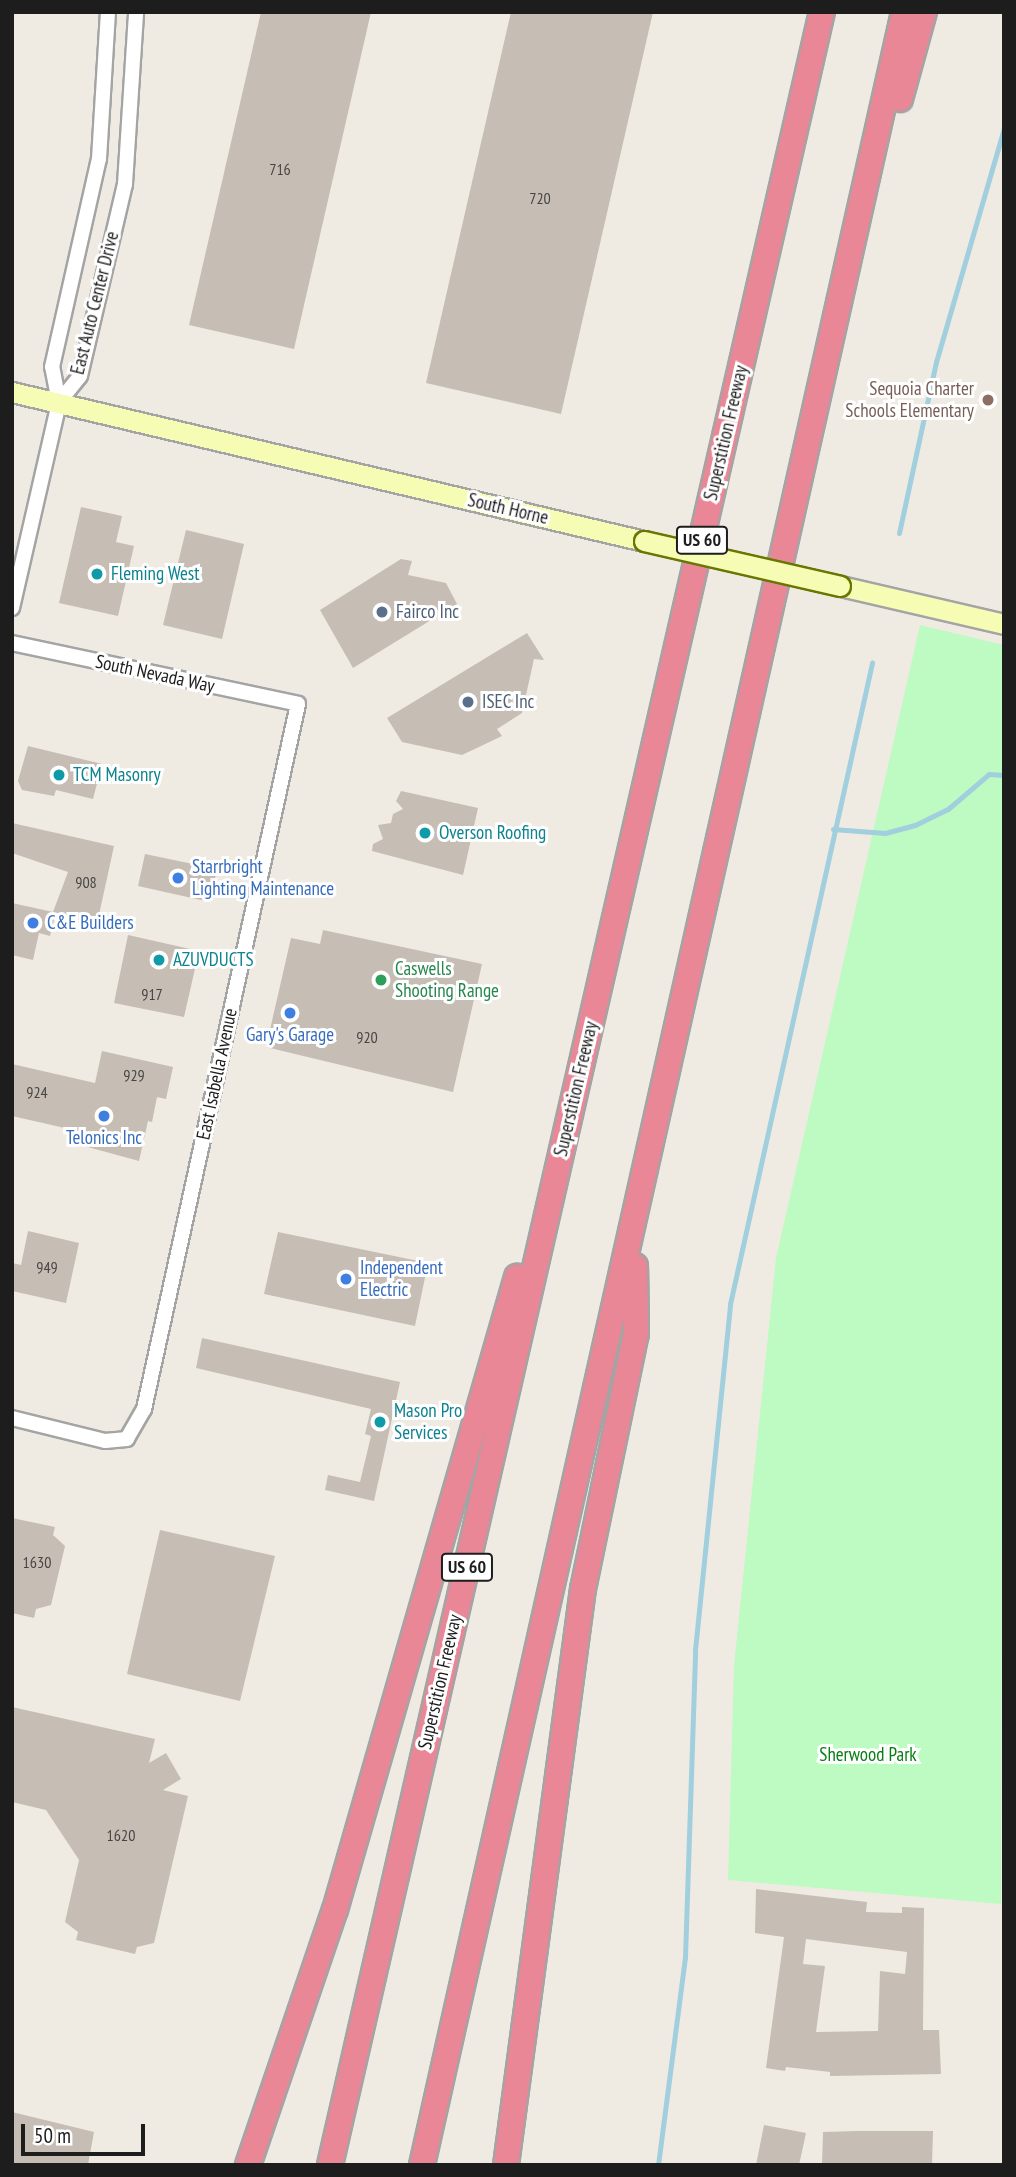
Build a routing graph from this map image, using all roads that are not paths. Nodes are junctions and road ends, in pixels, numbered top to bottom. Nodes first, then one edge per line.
1 (108, 12) edge
2 (136, 12) edge
3 (817, 12) edge
4 (822, 12) edge
5 (904, 12) edge
6 (924, 12) edge
7 (800, 110) junction
8 (12, 391) edge
9 (59, 402) junction
10 (810, 423) junction
11 (12, 608) edge
12 (1004, 624) edge
13 (12, 643) edge
14 (298, 704) joint
15 (604, 970) junction
16 (634, 1227) junction
17 (12, 1418) edge
18 (248, 2165) edge
19 (330, 2165) edge
20 (422, 2165) edge
21 (506, 2165) edge

1 - 9 street, East Auto Center Drive
2 - 9 street, East Auto Center Drive
3 - 7 highway
4 - 7 highway, Superstition Freeway / US 60
5 - 10 highway
6 - 10 highway
7 - 15 highway, Superstition Freeway / US 60
8 - 9 street, South Horne
9 - 11 street
9 - 12 street, South Horne, bridge
10 - 16 highway
13 - 14 street, South Nevada Way
14 - 17 street, East Isabella Avenue
15 - 18 highway
15 - 19 highway, Superstition Freeway / US 60
16 - 20 highway
16 - 21 highway

